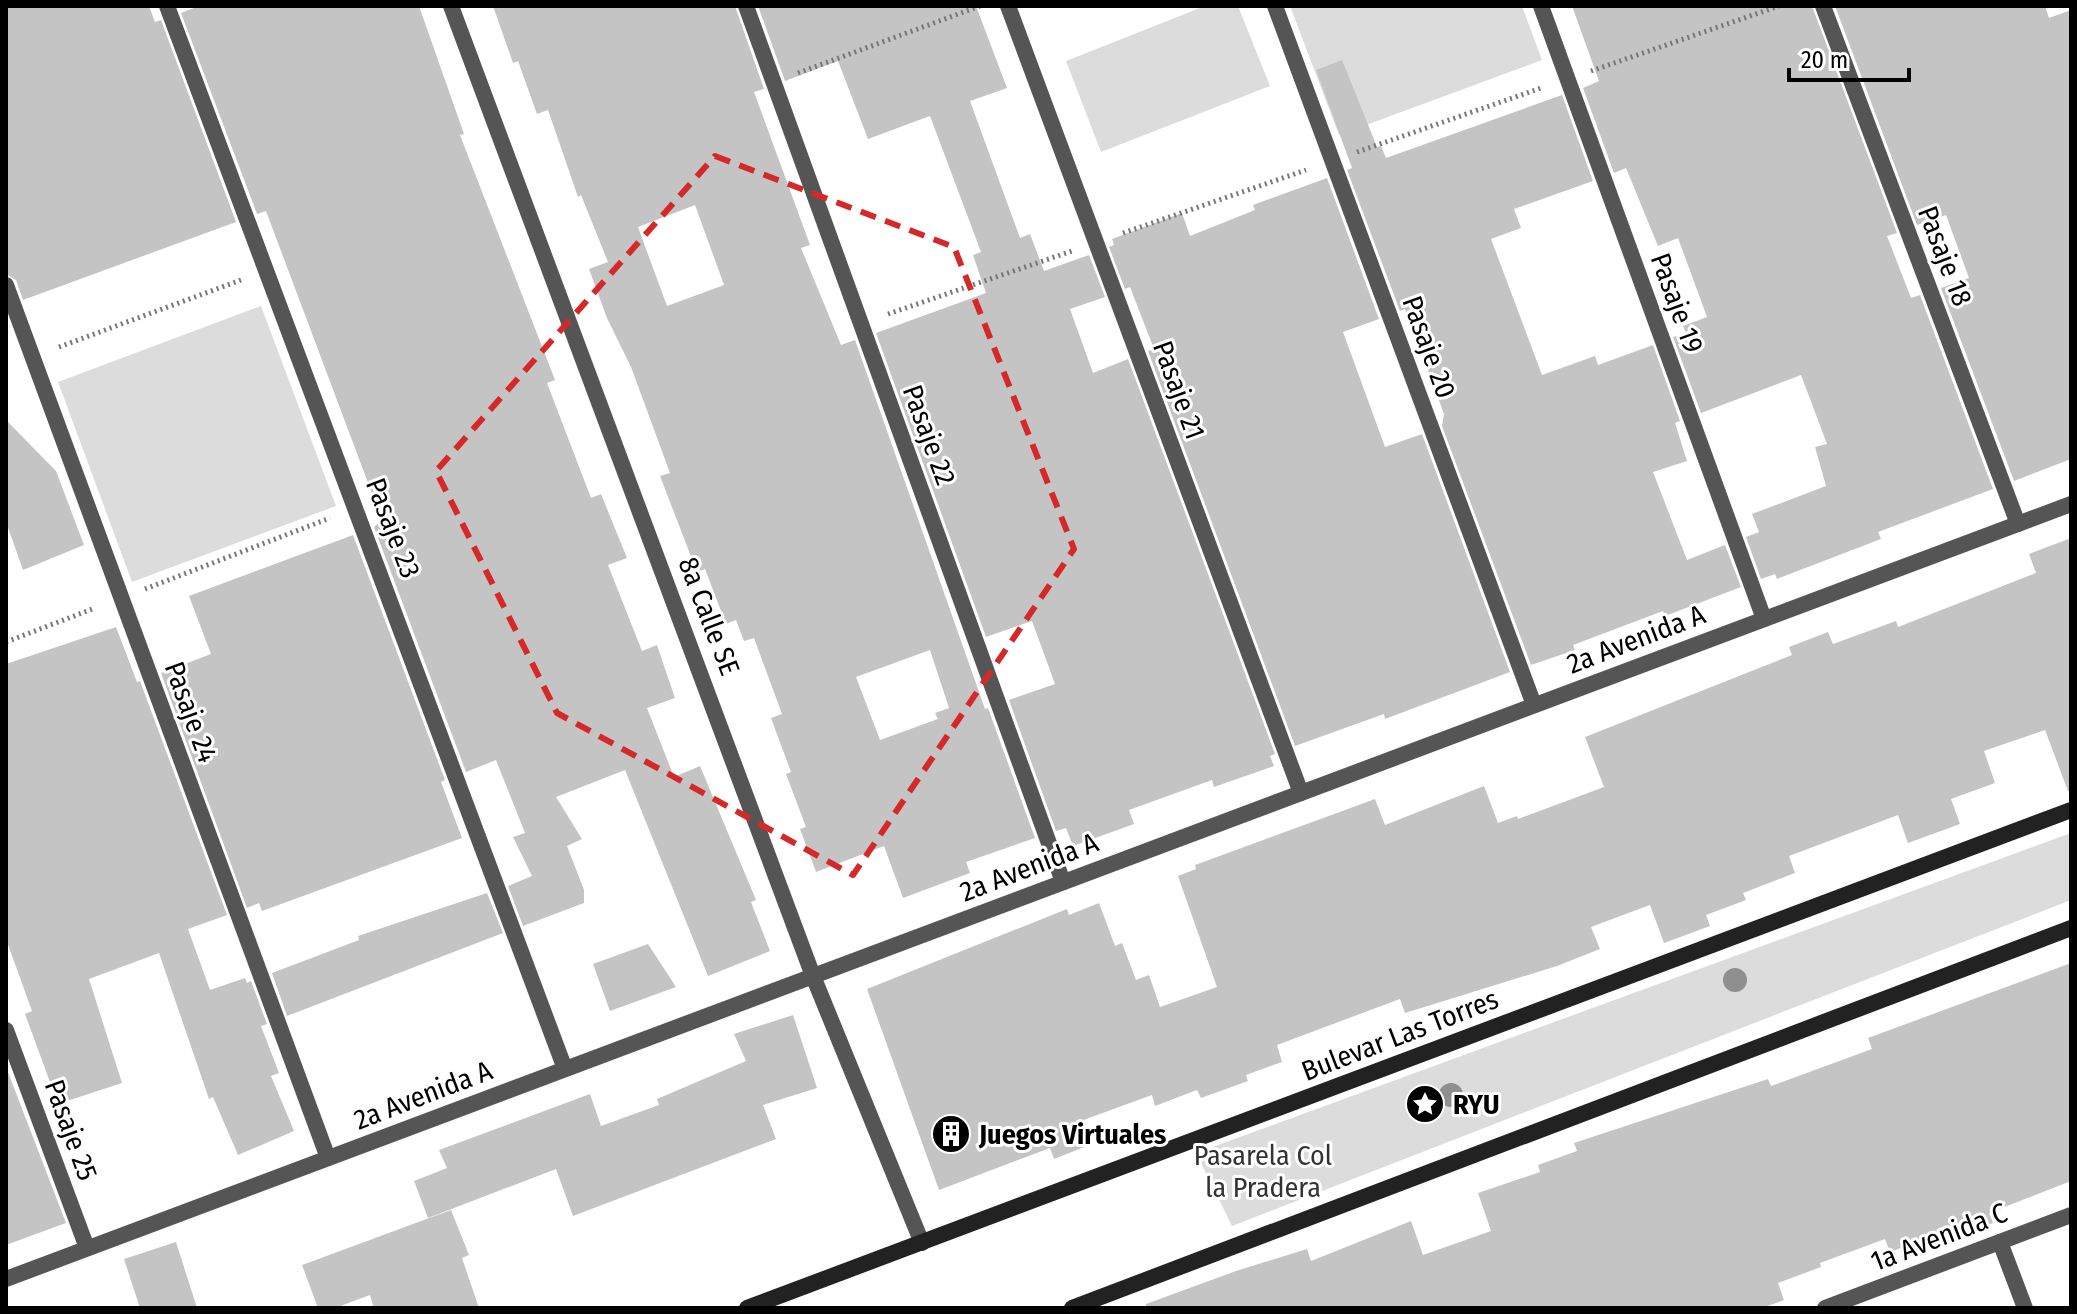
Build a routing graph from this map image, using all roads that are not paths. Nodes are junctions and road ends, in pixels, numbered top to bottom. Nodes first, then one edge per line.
1 (167, 6) edge
2 (451, 6) edge
3 (746, 6) edge
4 (1008, 6) edge
5 (1275, 6) edge
6 (1541, 6) edge
7 (1823, 6) edge
8 (6, 285) edge
9 (2071, 504) edge
10 (2018, 524) junction
11 (1764, 619) junction
12 (1534, 705) junction
13 (1301, 793) junction
14 (2071, 810) edge
15 (1063, 882) junction
16 (2071, 928) edge
17 (813, 976) junction
18 (6, 1030) edge
19 (565, 1069) junction
20 (328, 1158) junction
21 (2071, 1215) edge
22 (2000, 1242) junction
23 (922, 1243) junction
24 (87, 1248) junction
25 (6, 1279) edge
26 (747, 1308) edge
27 (1072, 1308) edge
28 (1825, 1308) edge
29 (2025, 1308) edge

1 - 19 street, Pasaje 23
2 - 17 street, 8a Calle SE
3 - 15 street, Pasaje 22
4 - 13 street, Pasaje 21
5 - 12 street, Pasaje 20
6 - 11 street, Pasaje 19
7 - 10 street, Pasaje 18
8 - 20 street, Pasaje 24
9 - 10 street, 2a Avenida A
10 - 11 street, 2a Avenida A
11 - 12 street, 2a Avenida A
12 - 13 street, 2a Avenida A
13 - 15 street, 2a Avenida A
14 - 23 street, Bulevar Las Torres
15 - 17 street, 2a Avenida A
16 - 27 street
17 - 19 street, 2a Avenida A
17 - 23 street, 8a Calle SE
18 - 24 street, Pasaje 25
19 - 20 street, 2a Avenida A
20 - 24 street, 2a Avenida A
21 - 22 street, 1a Avenida C
22 - 28 street, 1a Avenida C
22 - 29 street
23 - 26 street, Bulevar Las Torres
24 - 25 street, 2a Avenida A

